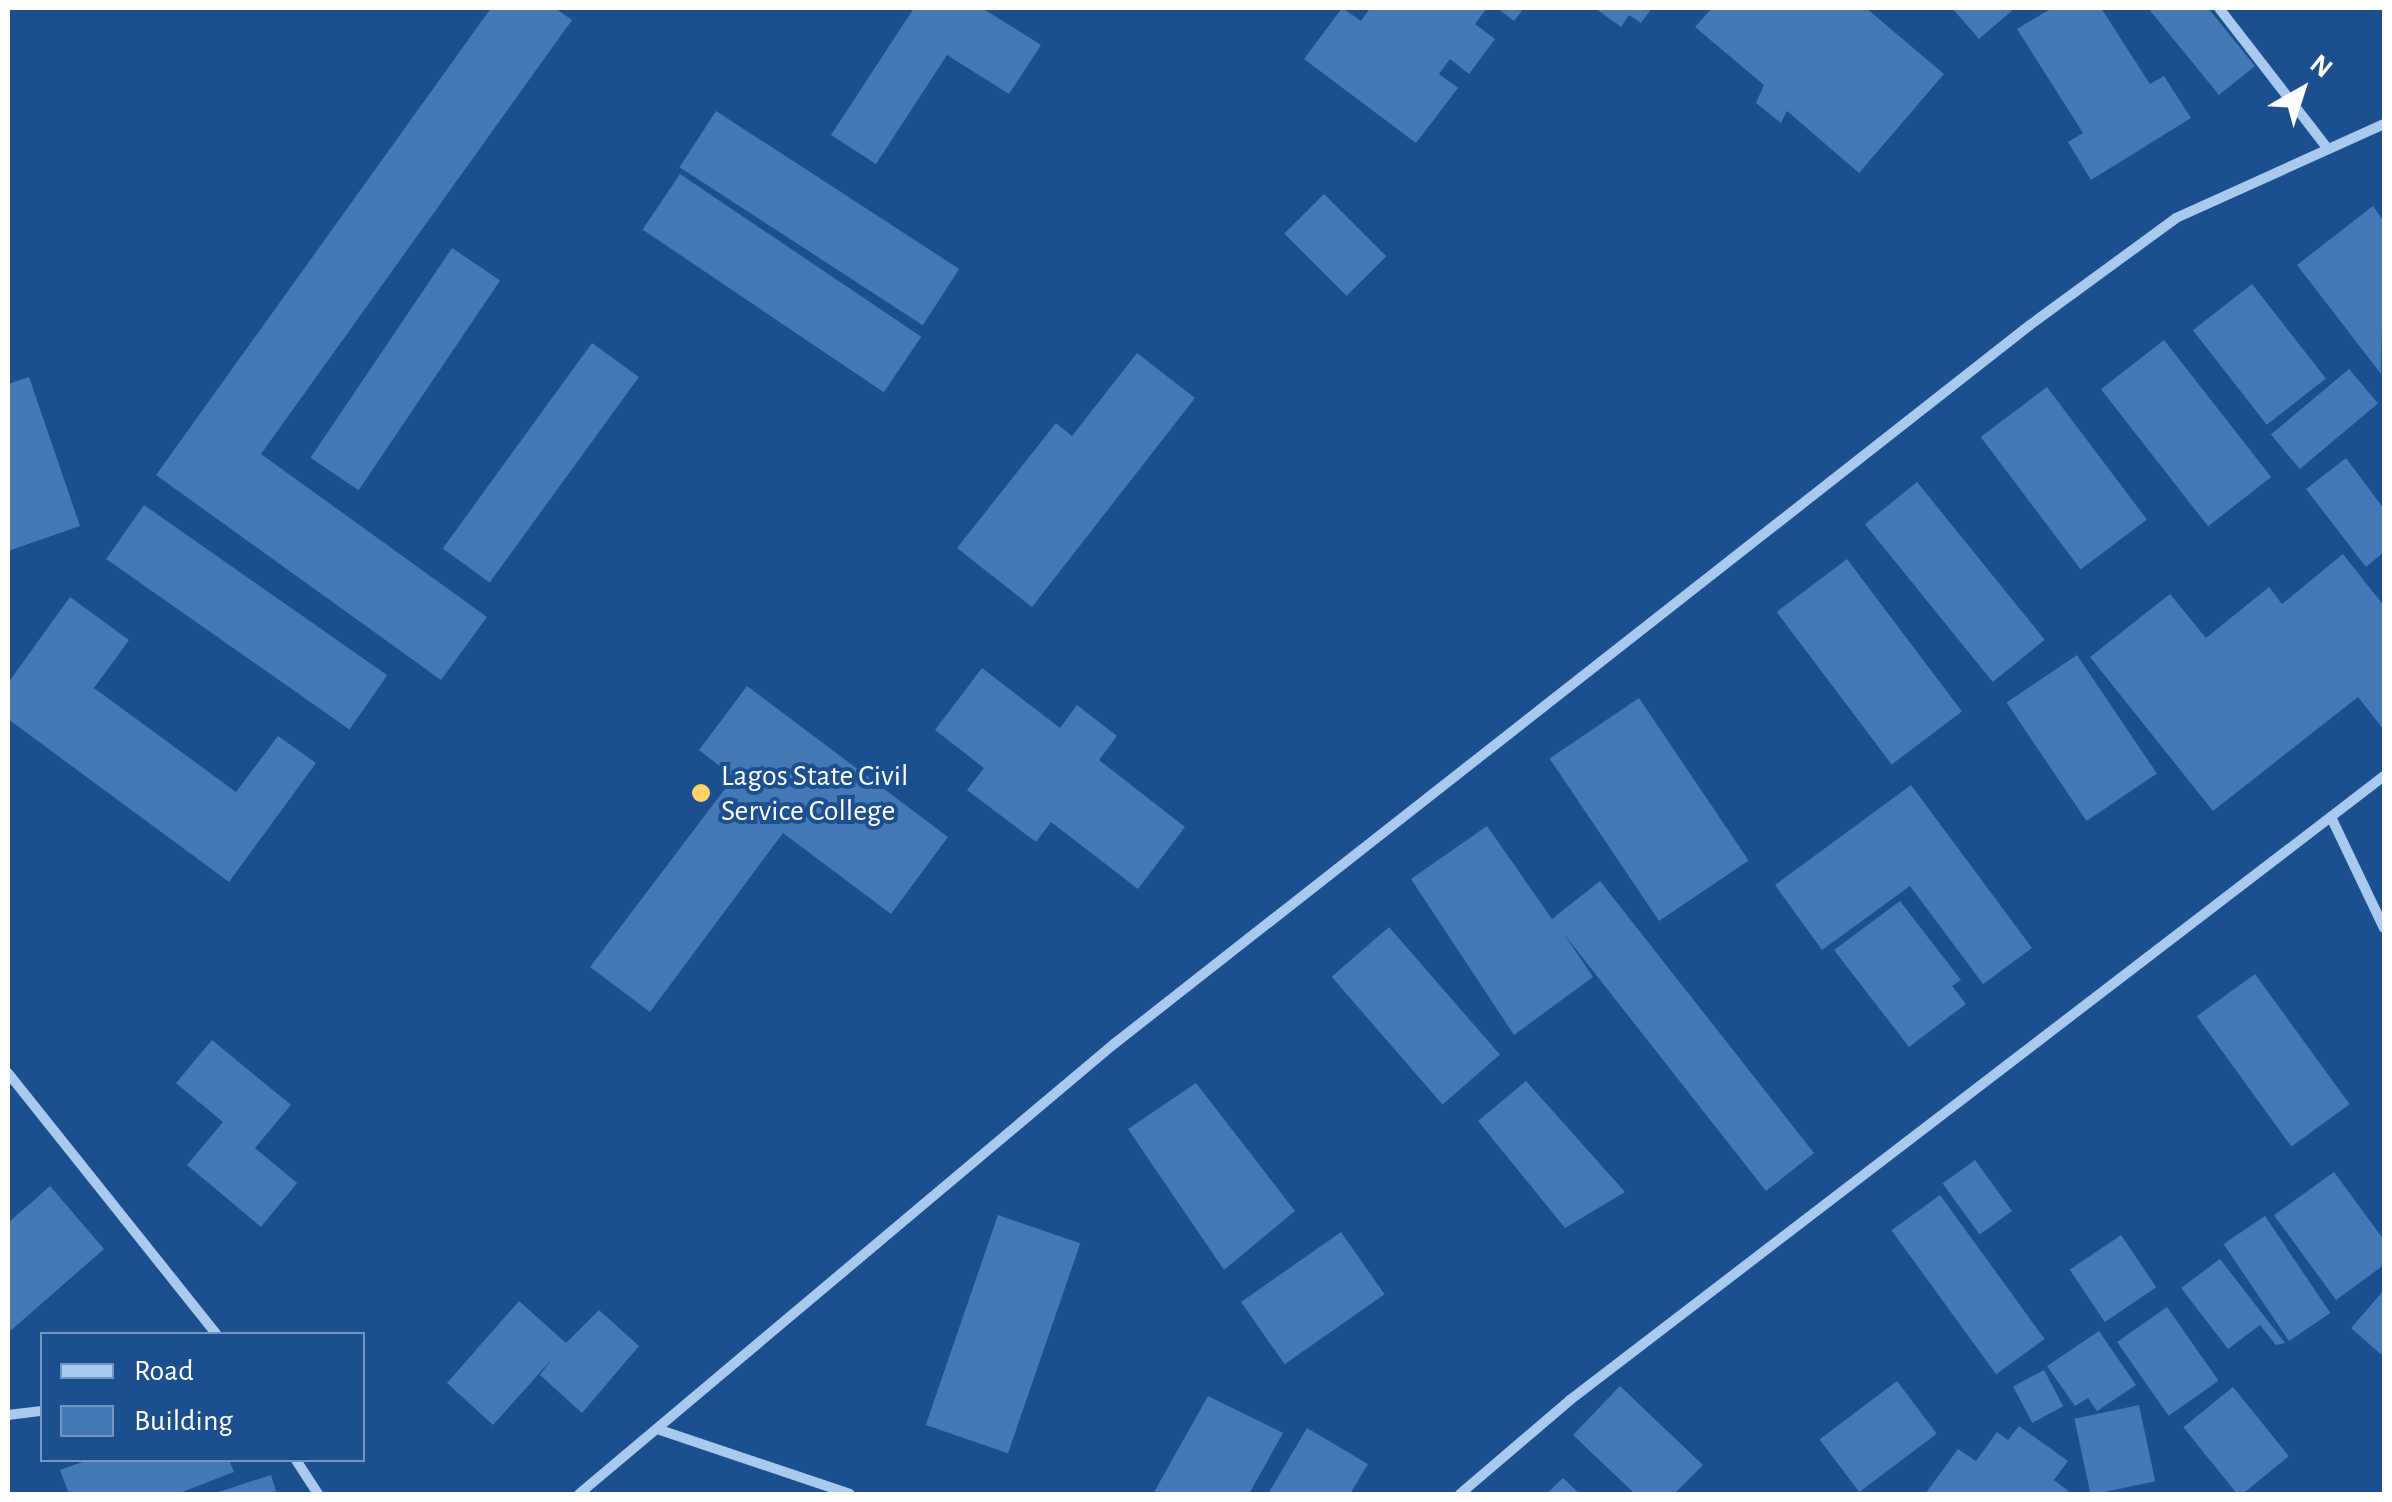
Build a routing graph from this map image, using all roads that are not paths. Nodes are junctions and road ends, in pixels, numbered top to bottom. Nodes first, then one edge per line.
1 (2219, 8) edge
2 (2384, 124) edge
3 (2328, 149) junction
4 (2384, 776) edge
5 (2331, 817) junction
6 (2384, 928) edge
7 (8, 1073) edge
8 (214, 1332) edge
9 (40, 1410) edge
10 (8, 1415) edge
11 (660, 1430) junction
12 (297, 1462) edge
13 (318, 1494) edge
14 (578, 1494) edge
15 (850, 1494) edge
16 (1460, 1494) edge

1 - 3 street
2 - 3 street
3 - 11 street
4 - 5 street
5 - 6 street
5 - 16 street
7 - 8 street
9 - 10 street
11 - 14 street
11 - 15 street
12 - 13 street

